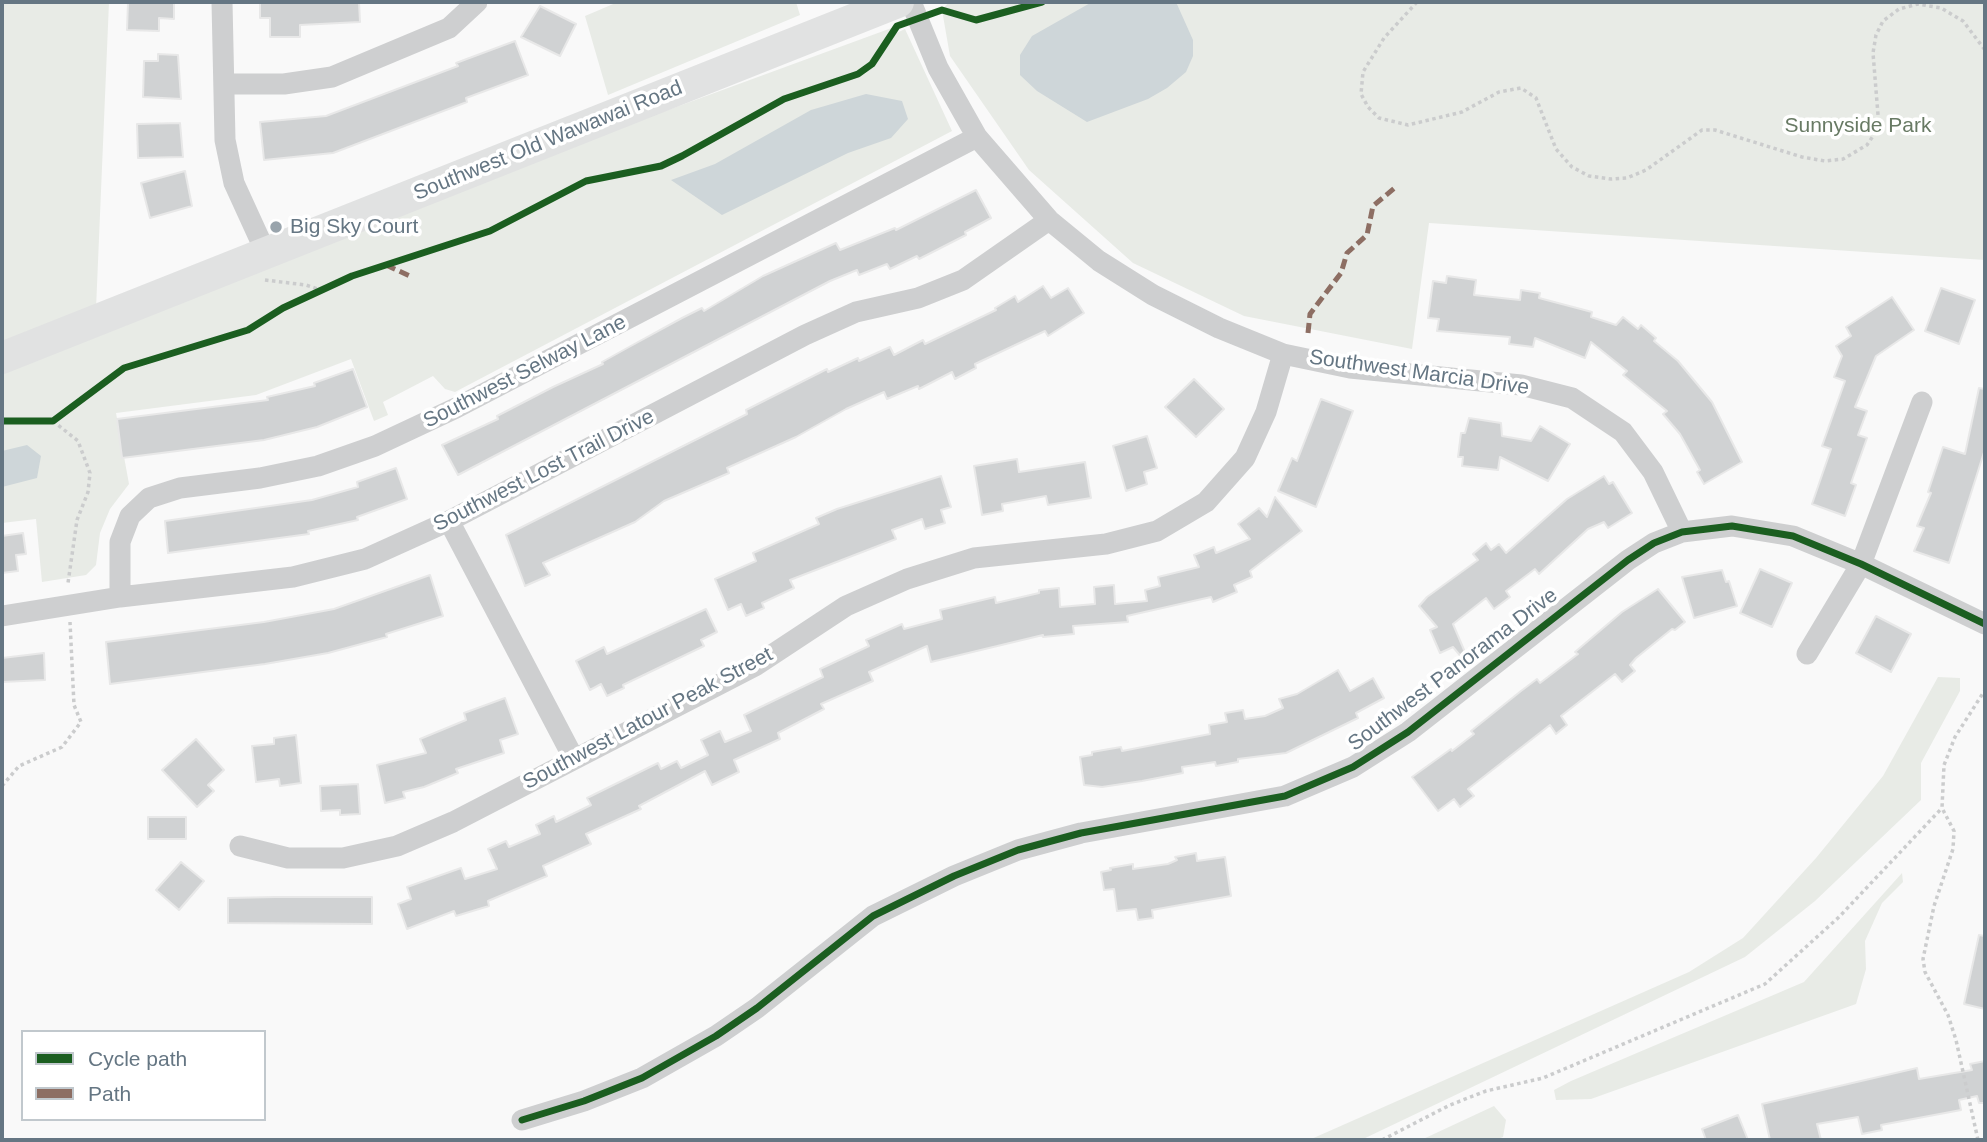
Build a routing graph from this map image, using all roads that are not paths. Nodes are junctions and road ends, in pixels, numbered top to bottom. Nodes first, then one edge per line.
1 (222, 2) edge
2 (477, 2) edge
3 (898, 2) edge
4 (911, 2) edge
5 (224, 84) junction
6 (976, 137) junction
7 (1049, 220) junction
8 (257, 256) junction
9 (1283, 354) junction
10 (2, 358) edge
11 (1922, 402) dead end
12 (449, 521) junction
13 (1682, 532) junction
14 (1861, 564) junction
15 (120, 597) junction
16 (2, 616) edge
17 (1985, 624) edge
18 (1807, 654) dead end
19 (573, 759) junction
20 (240, 846) dead end
21 (522, 1119) dead end

1 - 5 street
2 - 5 street
3 - 8 main road, Southwest Old Wawawai Road
4 - 6 street, Southwest Marcia Drive
5 - 8 street
6 - 7 street, Southwest Marcia Drive
6 - 15 street, Southwest Selway Lane
7 - 9 street, Southwest Marcia Drive
7 - 12 street, Southwest Lost Trail Drive
8 - 10 main road, Southwest Old Wawawai Road
9 - 13 street, Southwest Marcia Drive
9 - 19 street, Southwest Latour Peak Street
11 - 14 street
12 - 15 street, Southwest Lost Trail Drive
12 - 19 street
13 - 14 street, Southwest Panorama Drive
13 - 21 street, Southwest Panorama Drive
14 - 17 street, Southwest Panorama Drive
14 - 18 street
15 - 16 street, Southwest Lost Trail Drive
19 - 20 street, Southwest Latour Peak Street

